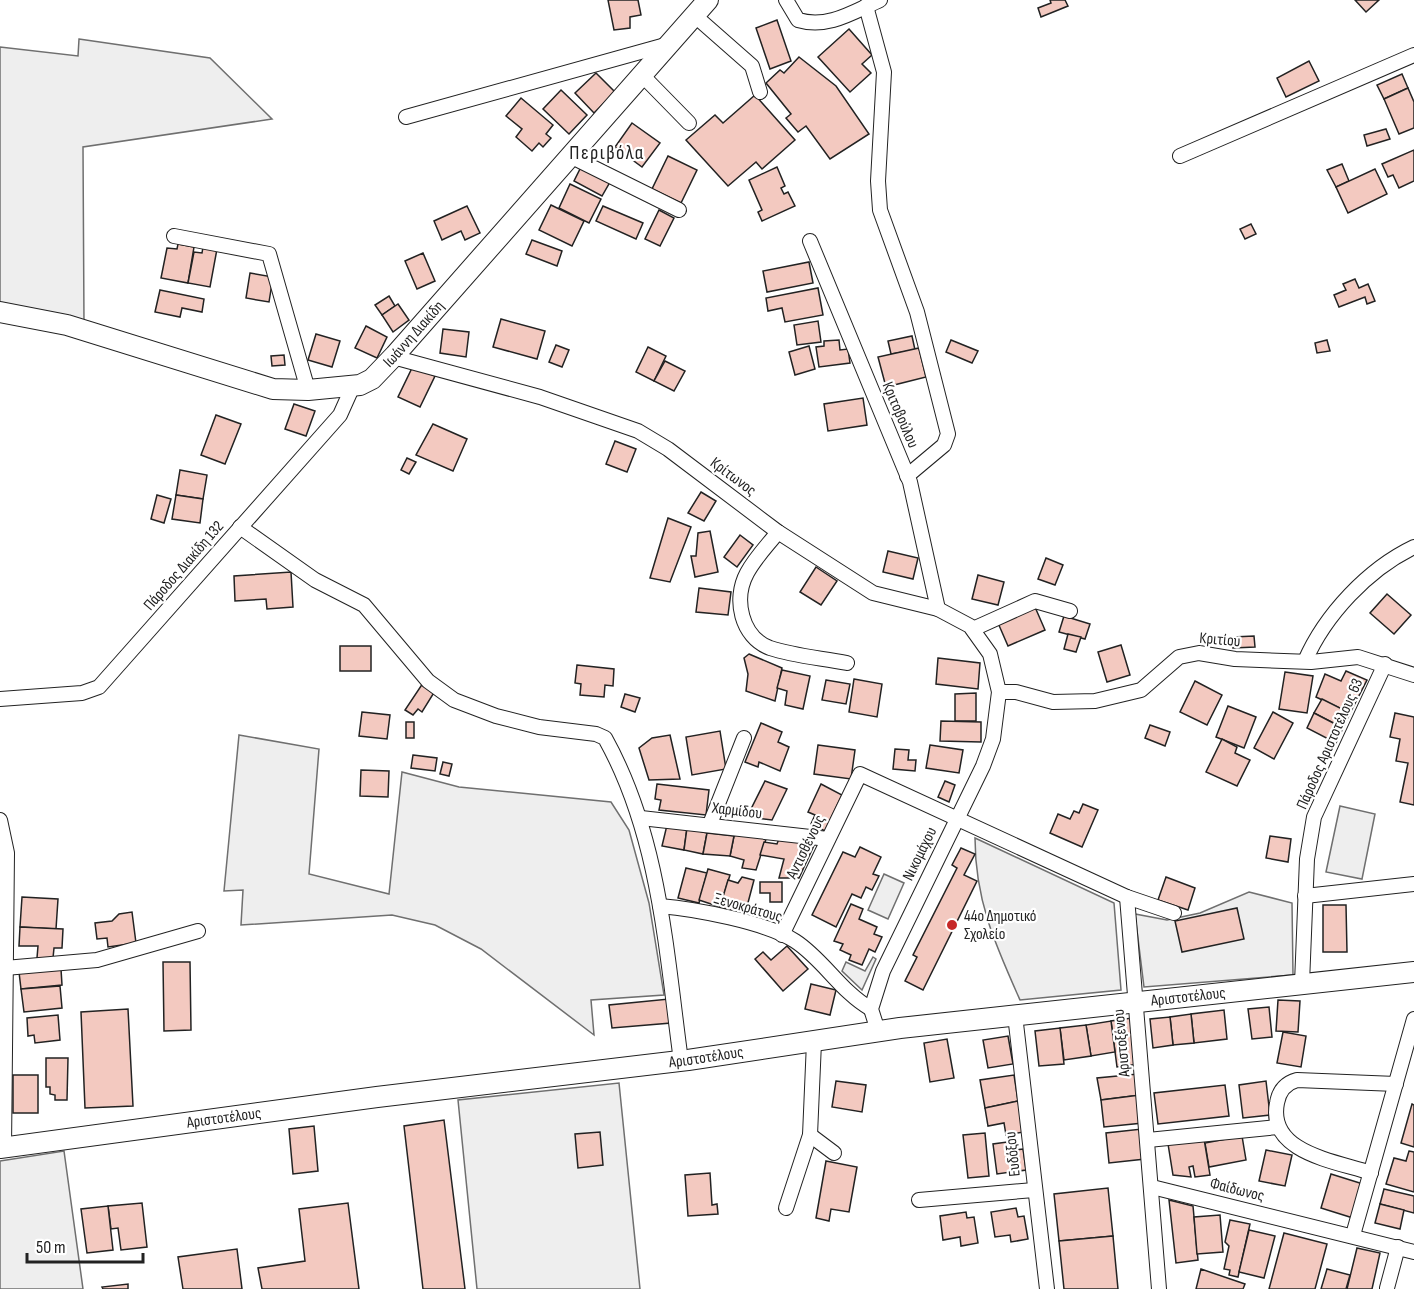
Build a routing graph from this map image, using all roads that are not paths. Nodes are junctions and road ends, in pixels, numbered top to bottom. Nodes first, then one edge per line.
1 (708, 0) edge
2 (786, 0) edge
3 (880, 0) edge
4 (866, 6) junction
5 (694, 15) junction
6 (669, 44) junction
7 (1414, 55) edge
8 (642, 75) junction
9 (760, 92) dead end
10 (406, 117) dead end
11 (689, 123) dead end
12 (570, 156) junction
13 (1180, 156) dead end
14 (679, 210) dead end
15 (174, 236) dead end
16 (810, 241) dead end
17 (0, 312) edge
18 (393, 357) junction
19 (353, 386) junction
20 (308, 390) junction
21 (907, 476) junction
22 (240, 527) junction
23 (778, 532) junction
24 (1414, 547) edge
25 (938, 609) junction
26 (1070, 611) dead end
27 (973, 629) junction
28 (1305, 661) junction
29 (847, 663) dead end
30 (1385, 664) junction
31 (1414, 675) edge
32 (999, 692) junction
33 (0, 699) edge
34 (744, 738) dead end
35 (641, 818) junction
36 (957, 818) junction
37 (0, 820) edge
38 (710, 825) junction
39 (828, 839) junction
40 (1414, 884) edge
41 (1305, 896) junction
42 (1127, 897) junction
43 (660, 906) junction
44 (1174, 913) dead end
45 (198, 931) dead end
46 (782, 935) junction
47 (5, 968) junction
48 (1414, 972) edge
49 (1302, 983) junction
50 (1136, 1002) junction
51 (871, 1009) junction
52 (1015, 1015) junction
53 (1414, 1018) edge
54 (878, 1031) junction
55 (814, 1042) junction
56 (681, 1061) junction
57 (1396, 1084) junction
58 (1278, 1127) junction
59 (810, 1135) junction
60 (1148, 1140) junction
61 (2, 1148) edge
62 (834, 1153) dead end
63 (1371, 1173) junction
64 (1152, 1187) junction
65 (1034, 1190) junction
66 (919, 1200) dead end
67 (786, 1208) dead end
68 (1353, 1235) junction
69 (1398, 1247) junction
70 (1413, 1249) edge
71 (1387, 1288) edge
72 (1047, 1289) edge
73 (1159, 1289) edge

1 - 5 main road, Ιωάννη Διακίδη
2 - 4 street
3 - 4 street
4 - 21 street
5 - 6 main road, Ιωάννη Διακίδη
5 - 9 street
6 - 8 main road, Ιωάννη Διακίδη
6 - 10 street
7 - 13 street
8 - 11 street
8 - 12 main road, Ιωάννη Διακίδη
12 - 14 street
12 - 18 main road, Ιωάννη Διακίδη
15 - 20 street
16 - 21 street, Κριτοβούλου
17 - 20 main road, Ιωάννη Διακίδη
18 - 19 main road, Ιωάννη Διακίδη
18 - 23 street, Κρίτωνος
19 - 20 main road, Ιωάννη Διακίδη
19 - 22 street, Πάροδος Διακίδη 132
21 - 25 street, Κριτοβούλου
22 - 33 street, Πάροδος Διακίδη 132
22 - 35 street
23 - 25 street, Κρίτωνος
23 - 29 street
24 - 28 street
25 - 27 street, Κρίτωνος
26 - 27 street
27 - 32 street, Κρίτωνος
28 - 30 street, Κριτίου
28 - 32 street, Κριτίου
30 - 31 street, Κριτίου
30 - 41 street, Πάροδος Αριστοτέλους 63
32 - 36 street, Νικομάχου
34 - 38 street
35 - 38 street, Χαρμίδου
35 - 43 street
36 - 39 street, Αντισθένους
36 - 42 street
36 - 51 street, Νικομάχου
37 - 47 street
38 - 39 street, Χαρμίδου
39 - 46 street, Αντισθένους
40 - 41 street
41 - 49 street, Πάροδος Αριστοτέλους 63
42 - 44 street
42 - 50 street, Αριστοξένου
43 - 46 street, Ξενοκράτους
43 - 56 street
45 - 47 street
46 - 51 street, Ξενοκράτους
47 - 61 street
48 - 49 main road, Αριστοτέλους
49 - 50 main road, Αριστοτέλους
50 - 52 main road, Αριστοτέλους
50 - 60 street, Αριστοξένου
51 - 54 street
52 - 54 main road, Αριστοτέλους
52 - 65 street, Ευδόξου
53 - 57 street
54 - 55 main road, Αριστοτέλους
55 - 56 main road, Αριστοτέλους
55 - 59 street
56 - 61 main road, Αριστοτέλους
57 - 58 street
57 - 63 street
58 - 60 street
58 - 63 street
59 - 62 street
59 - 67 street
60 - 64 street, Αριστοξένου
63 - 68 street
64 - 68 street, Φαίδωνος
64 - 73 street
65 - 66 street
65 - 72 street, Ευδόξου
68 - 69 street, Φαίδωνος
69 - 70 street, Φαίδωνος
69 - 71 street

